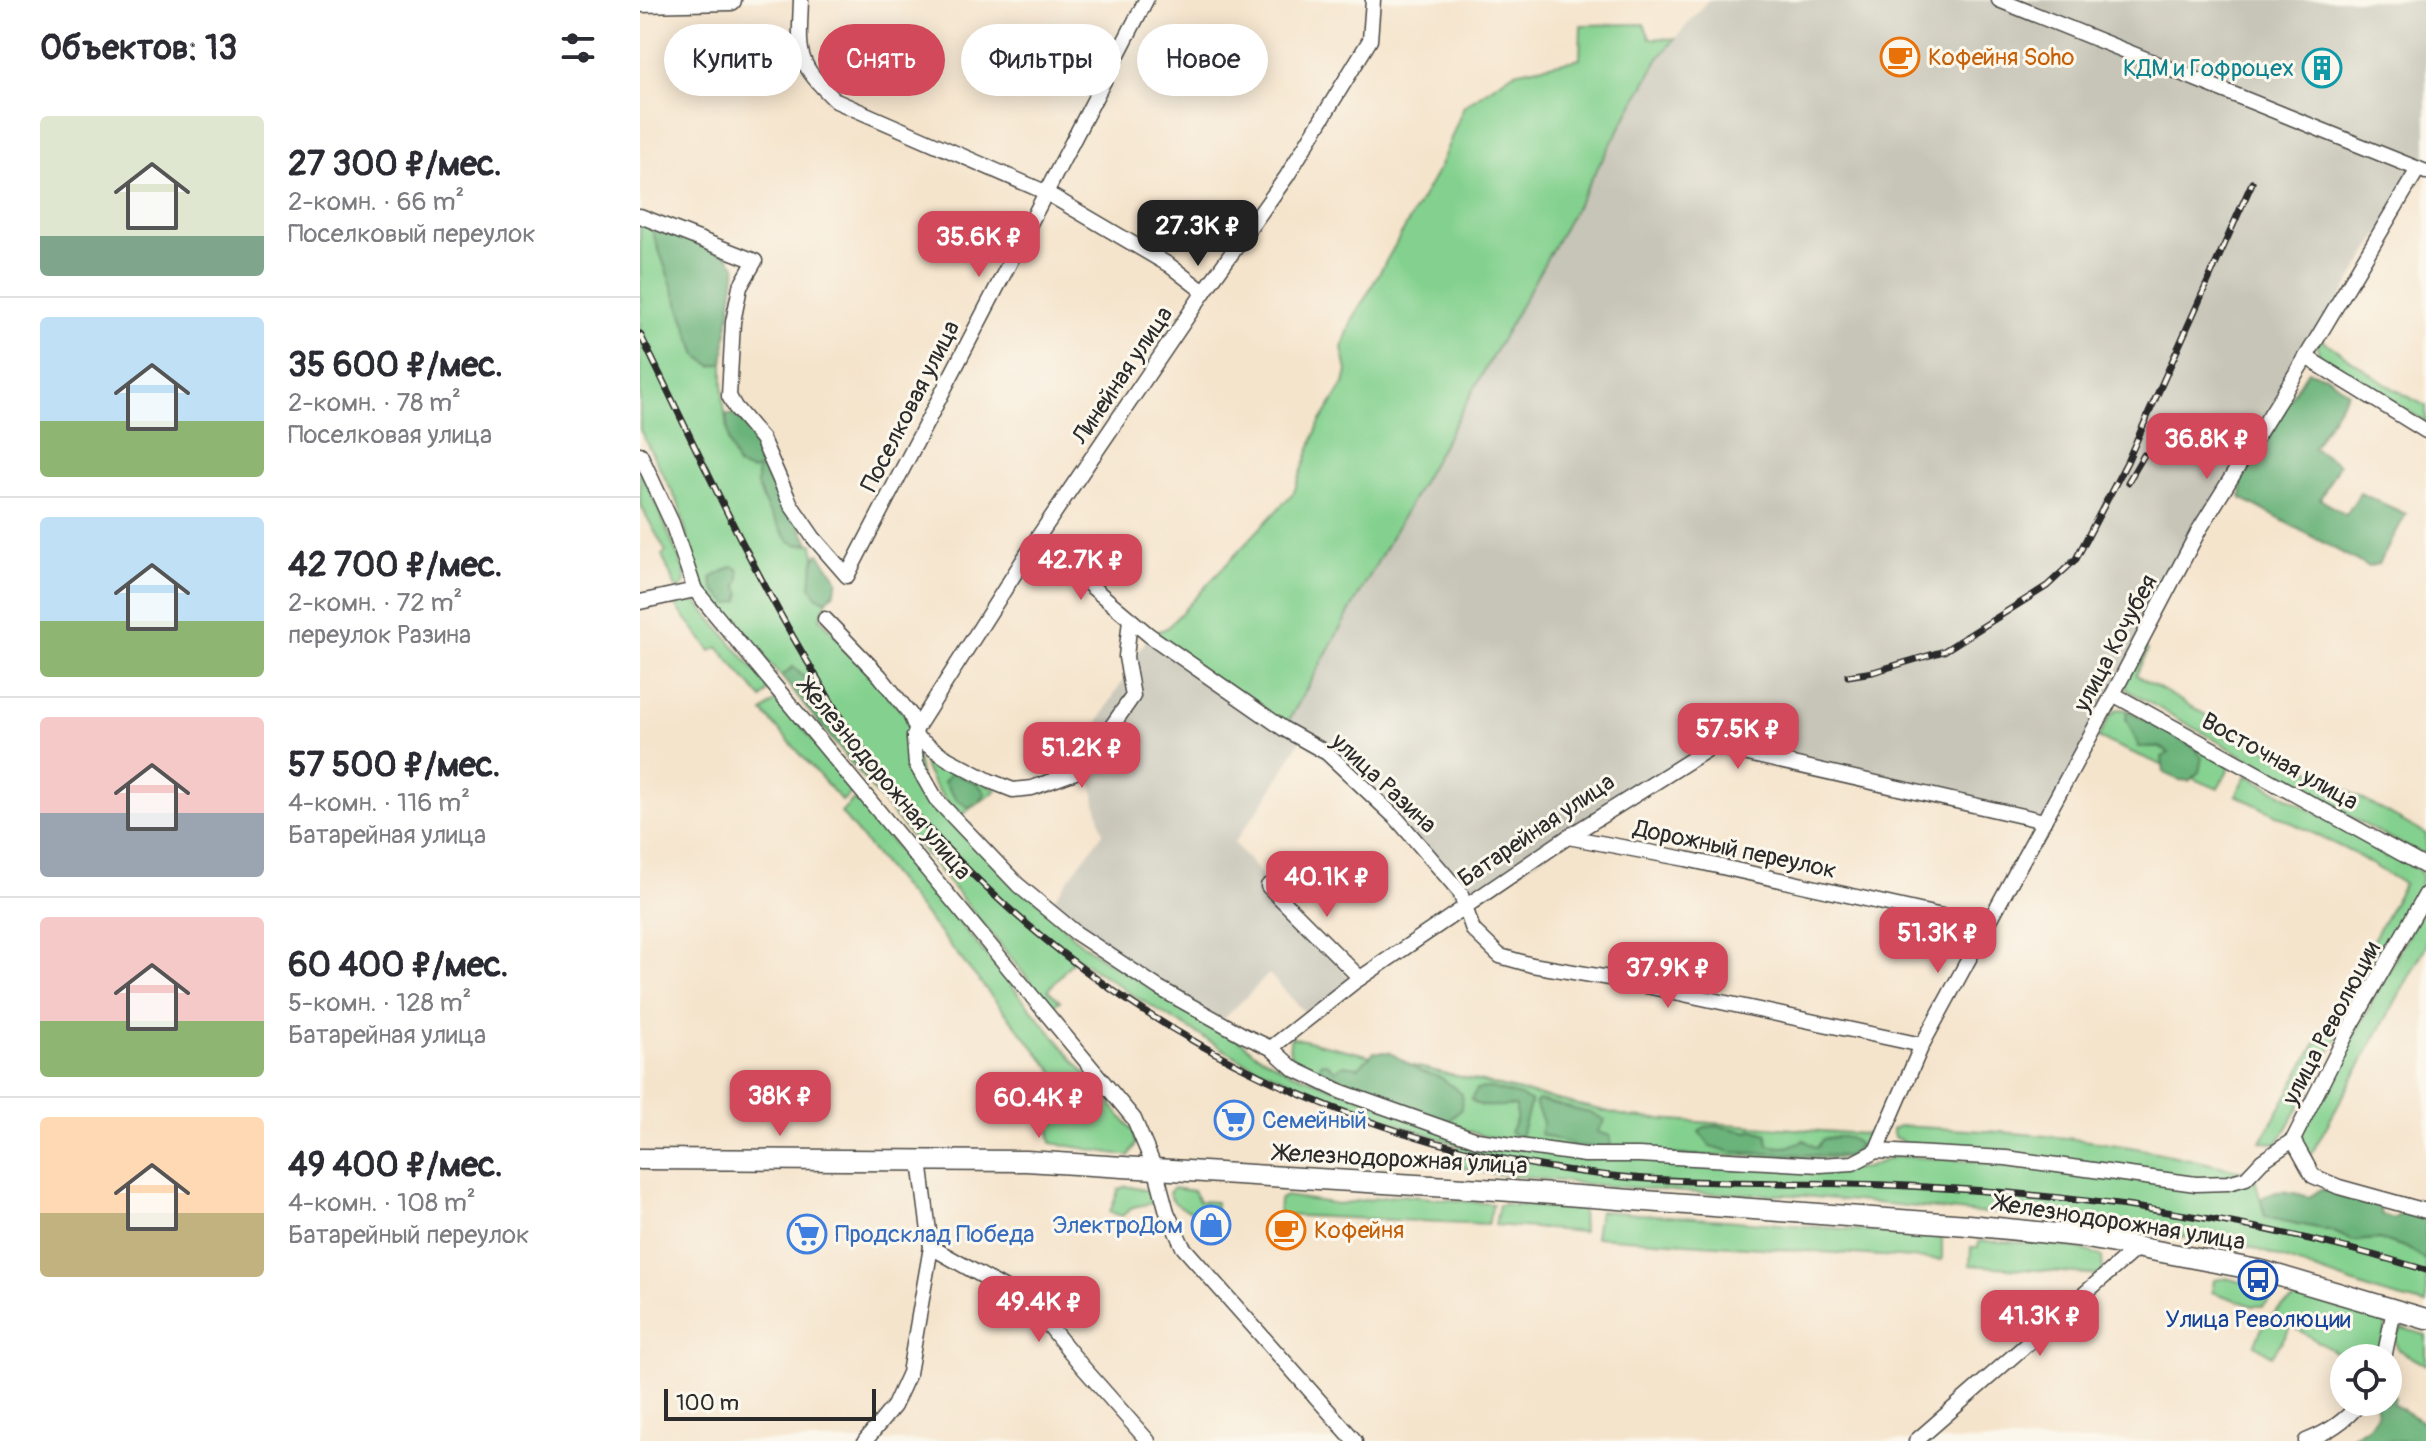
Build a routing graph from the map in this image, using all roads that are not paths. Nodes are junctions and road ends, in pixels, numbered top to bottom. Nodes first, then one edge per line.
1 (731, 0) edge
2 (801, 0) edge
3 (1146, 0) edge
4 (1373, 0) edge
5 (1999, 0) edge
6 (640, 2) edge
7 (2422, 171) edge
8 (1045, 192) junction
9 (640, 216) edge
10 (1204, 292) junction
11 (2306, 357) junction
12 (2426, 431) edge
13 (640, 454) edge
14 (1036, 540) junction
15 (695, 590) junction
16 (640, 602) edge
17 (825, 619) dead end
18 (1130, 619) junction
19 (2113, 694) junction
20 (915, 732) junction
21 (2044, 821) junction
22 (1568, 837) junction
23 (2426, 867) edge
24 (1268, 886) dead end
25 (2426, 894) edge
26 (1465, 908) junction
27 (1987, 926) junction
28 (1360, 978) junction
29 (1922, 1045) junction
30 (1271, 1048) junction
31 (2293, 1140) junction
32 (1876, 1151) junction
33 (640, 1159) edge
34 (920, 1161) junction
35 (2262, 1161) joint
36 (1156, 1171) junction
37 (2426, 1211) edge
38 (2139, 1246) junction
39 (931, 1247) junction
40 (2394, 1310) junction
41 (2426, 1319) edge
42 (2387, 1344) edge
43 (2349, 1416) edge
44 (865, 1441) edge
45 (1148, 1441) edge
46 (1355, 1441) edge
47 (1916, 1441) edge
48 (2306, 1441) edge

1 - 6 main road
2 - 8 street
3 - 8 street, Поселковая улица
4 - 10 street, Линейная улица
5 - 7 street
7 - 11 street, улица Кочубея
8 - 9 street, Поселковая улица
8 - 10 street
10 - 14 street, Линейная улица
11 - 12 street
11 - 19 street, улица Кочубея
13 - 15 street, Железнодорожная улица
14 - 18 street, улица Разина
14 - 20 street, Линейная улица
15 - 16 street
15 - 36 street, Железнодорожная улица
17 - 20 street, Железнодорожная улица
18 - 20 street
18 - 26 street, улица Разина
19 - 21 street, улица Кочубея
19 - 23 street, Восточная улица
20 - 30 street, Железнодорожная улица
21 - 22 street, Батарейная улица
21 - 27 street, улица Кочубея
22 - 26 street, Батарейная улица
22 - 27 street, Дорожный переулок
24 - 28 street
25 - 31 street, улица Революции
26 - 28 street, Батарейная улица
26 - 29 street, улица Разина
27 - 29 street, улица Кочубея
28 - 30 street, Батарейная улица
29 - 32 street, улица Кочубея
30 - 32 street, Железнодорожная улица
31 - 35 street, улица Революции
31 - 37 street
32 - 35 street, Железнодорожная улица
33 - 34 main road
34 - 36 main road
34 - 39 street
36 - 38 main road, Железнодорожная улица
36 - 46 street
38 - 40 main road, Железнодорожная улица
38 - 47 street
39 - 44 street
39 - 45 street
40 - 41 main road, Железнодорожная улица
40 - 42 street
43 - 48 street

